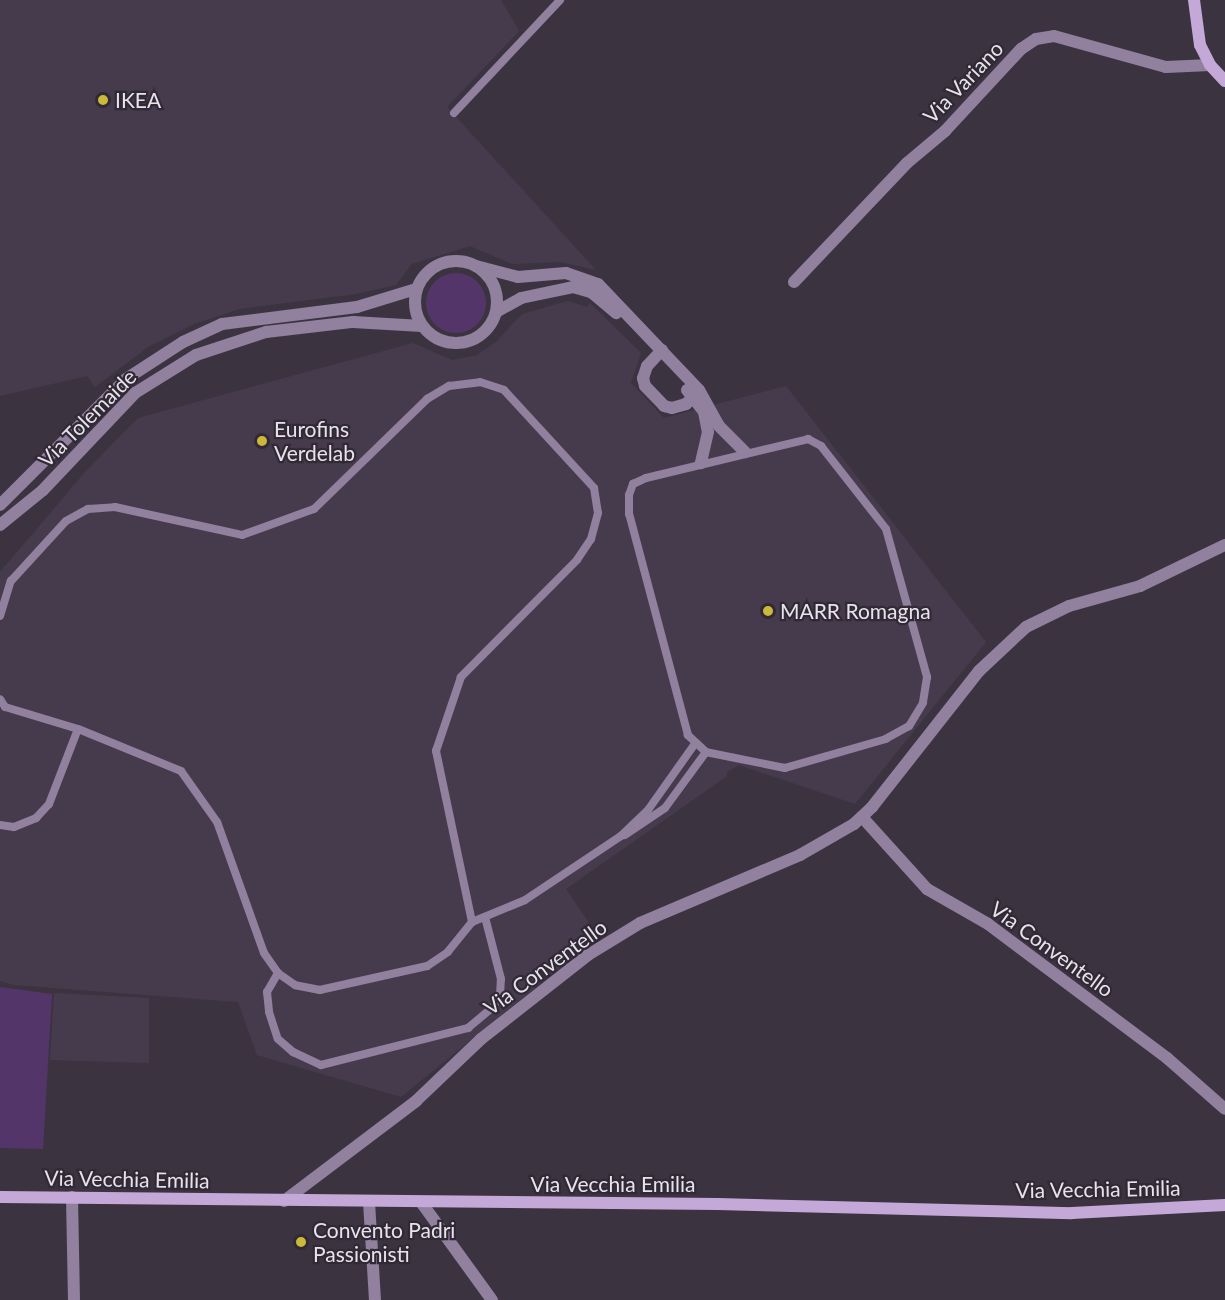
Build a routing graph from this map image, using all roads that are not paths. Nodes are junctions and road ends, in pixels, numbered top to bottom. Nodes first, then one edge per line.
1 (560, 0) edge
2 (1194, 0) edge
3 (1210, 65) junction
4 (1225, 81) edge
5 (454, 113) dead end
6 (476, 266) junction
7 (794, 282) dead end
8 (416, 289) junction
9 (496, 312) junction
10 (422, 326) junction
11 (659, 353) junction
12 (696, 393) junction
13 (745, 452) junction
14 (701, 463) junction
15 (0, 505) edge
16 (0, 525) edge
17 (1225, 545) edge
18 (0, 616) edge
19 (0, 699) edge
20 (78, 729) junction
21 (694, 745) junction
22 (706, 752) junction
23 (862, 817) junction
24 (0, 825) edge
25 (621, 836) junction
26 (485, 917) junction
27 (472, 922) junction
28 (278, 973) junction
29 (1225, 1109) edge
30 (0, 1197) edge
31 (72, 1197) junction
32 (284, 1201) junction
33 (369, 1202) junction
34 (421, 1202) junction
35 (1225, 1205) edge
36 (74, 1300) edge
37 (375, 1300) edge
38 (492, 1300) edge

1 - 5 lane
2 - 3 street
3 - 4 street
3 - 7 street, Via Variano
6 - 8 street
6 - 9 street
6 - 11 street
8 - 10 street
8 - 15 street, Via Tolemaide
9 - 10 street, Via Tolemaide
9 - 11 street
10 - 16 street, Via Tolemaide
11 - 12 street
11 - 12 street
12 - 13 street
12 - 14 street
13 - 14 lane
13 - 22 lane
14 - 21 lane
17 - 23 street, Via Conventello
18 - 27 lane
19 - 20 lane
20 - 24 lane
20 - 28 lane
21 - 22 lane
21 - 25 lane
22 - 25 lane
23 - 29 street, Via Conventello
23 - 32 street, Via Conventello
25 - 26 lane
26 - 27 lane
26 - 28 lane
27 - 28 lane
30 - 31 street, Via Vecchia Emilia
31 - 32 street, Via Vecchia Emilia
31 - 36 street
32 - 33 street, Via Vecchia Emilia
33 - 34 street, Via Vecchia Emilia
33 - 37 street
34 - 35 street, Via Vecchia Emilia
34 - 38 street

